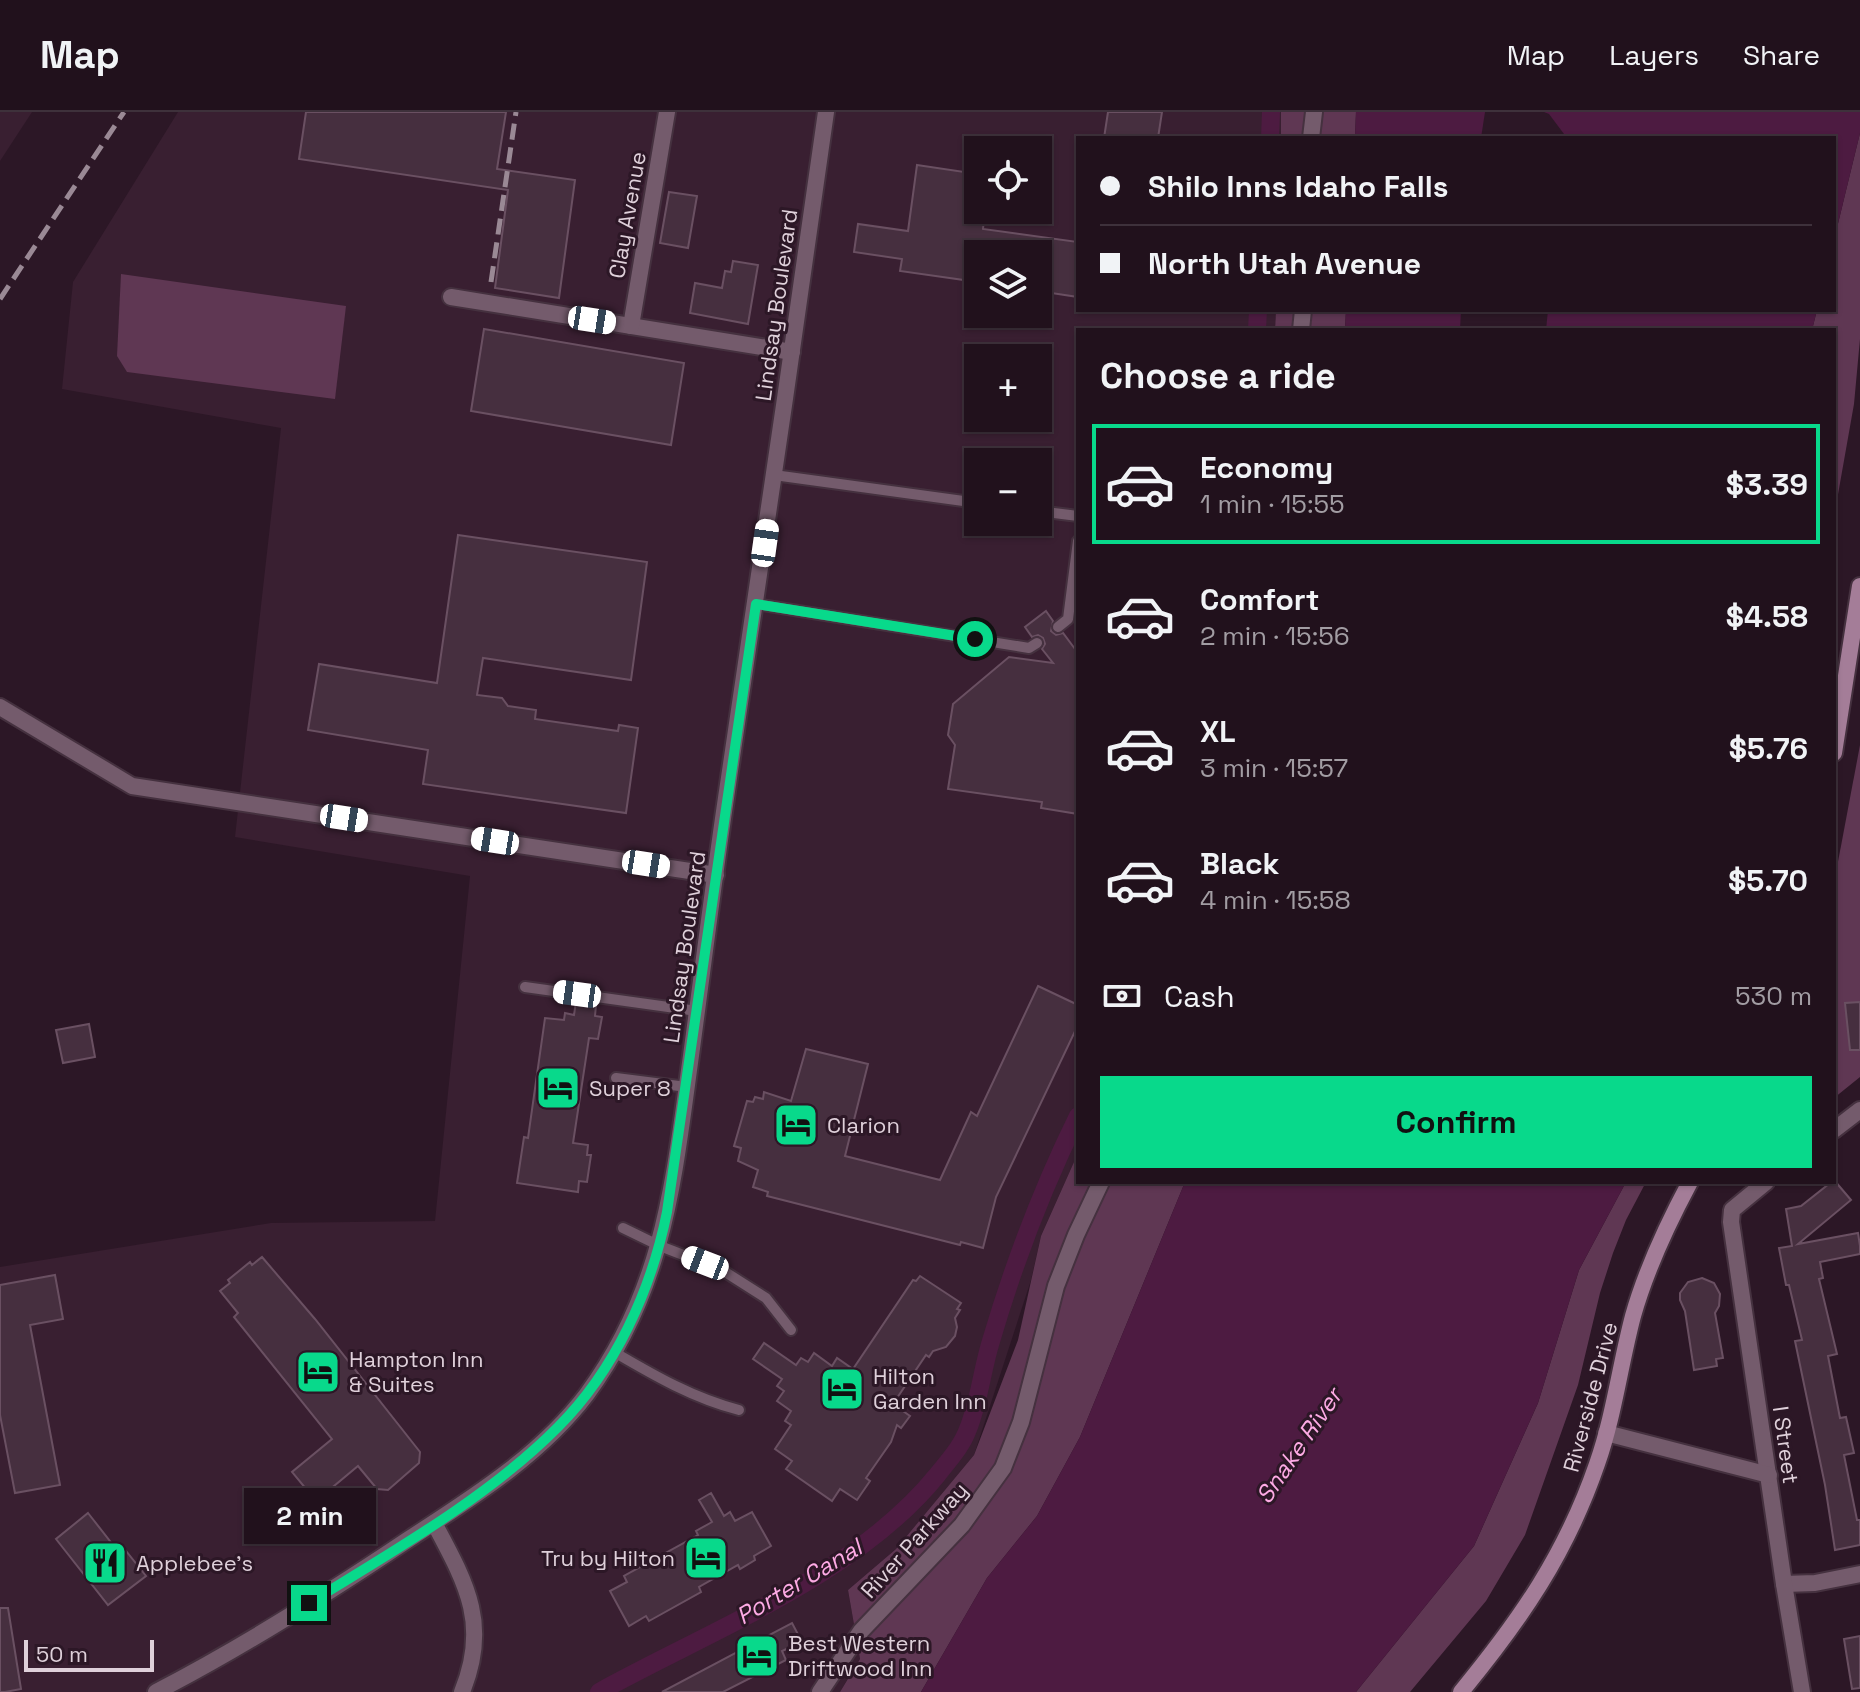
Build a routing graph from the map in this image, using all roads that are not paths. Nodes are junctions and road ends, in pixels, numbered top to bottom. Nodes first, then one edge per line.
1 (667, 112) edge
2 (826, 112) edge
3 (1314, 112) edge
4 (1311, 136) edge
5 (451, 297) dead end
6 (631, 326) junction
7 (792, 352) junction
8 (774, 475) junction
9 (964, 501) edge
10 (1052, 513) edge
11 (1076, 516) edge
12 (1076, 557) edge
13 (1860, 586) edge
14 (756, 604) junction
15 (1058, 627) dead end
16 (1037, 643) dead end
17 (0, 707) edge
18 (1836, 740) edge
19 (716, 875) junction
20 (525, 987) dead end
21 (697, 1011) junction
22 (616, 1078) dead end
23 (687, 1087) junction
24 (1860, 1110) edge
25 (1836, 1128) edge
26 (1100, 1184) edge
27 (1689, 1184) edge
28 (1763, 1184) edge
29 (623, 1228) dead end
30 (660, 1246) junction
31 (791, 1330) dead end
32 (614, 1352) junction
33 (739, 1410) dead end
34 (1606, 1433) junction
35 (1769, 1475) junction
36 (434, 1523) junction
37 (1860, 1574) edge
38 (1784, 1584) junction
39 (156, 1692) edge
40 (462, 1692) edge
41 (820, 1692) edge
42 (1461, 1692) edge
43 (1802, 1692) edge

1 - 6 street, Clay Avenue
2 - 7 street, Lindsay Boulevard
3 - 4 street
5 - 6 street
6 - 7 street
7 - 8 street, Lindsay Boulevard
8 - 9 lane
8 - 14 street, Lindsay Boulevard
10 - 11 lane
12 - 15 lane
13 - 18 main road
14 - 16 lane
14 - 19 street, Lindsay Boulevard
17 - 19 street
19 - 21 street, Lindsay Boulevard
20 - 21 lane
21 - 23 street, Lindsay Boulevard
22 - 23 lane
23 - 30 street, Lindsay Boulevard
24 - 25 street
26 - 41 street, River Parkway
27 - 34 main road, Riverside Drive
28 - 35 street, I Street
29 - 30 lane
30 - 31 lane
30 - 32 street, Lindsay Boulevard
32 - 33 lane
32 - 36 street, Lindsay Boulevard
34 - 35 street
34 - 42 main road, Riverside Drive
35 - 38 street, I Street
36 - 39 street, Lindsay Boulevard
36 - 40 street
37 - 38 street
38 - 43 street, I Street

